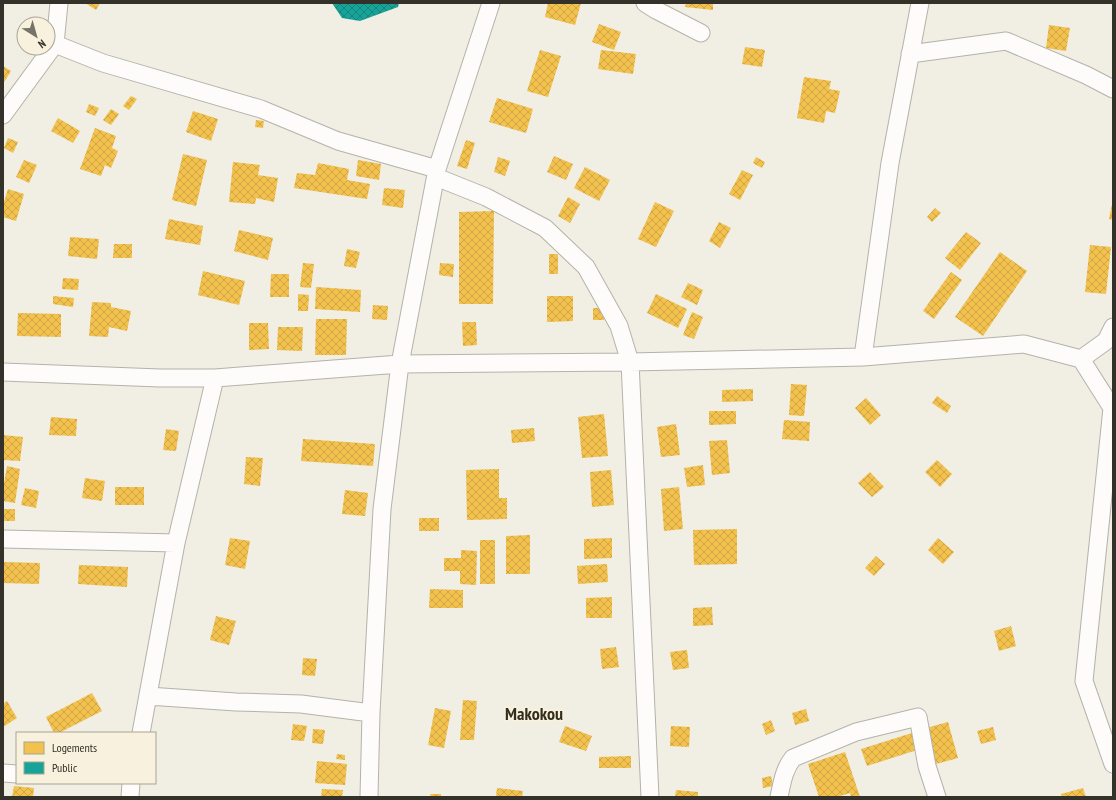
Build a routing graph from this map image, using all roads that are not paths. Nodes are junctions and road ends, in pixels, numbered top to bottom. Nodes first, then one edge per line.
1 (59, 3) edge
2 (491, 3) edge
3 (645, 3) edge
4 (920, 3) edge
5 (701, 33) dead end
6 (56, 34) edge
7 (56, 44) edge
8 (910, 54) junction
9 (46, 56) edge
10 (1113, 89) edge
11 (3, 115) edge
12 (437, 173) junction
13 (1113, 327) edge
14 (863, 357) junction
15 (1081, 359) junction
16 (630, 362) junction
17 (400, 364) junction
18 (3, 372) edge
19 (215, 378) junction
20 (3, 540) edge
21 (176, 543) junction
22 (148, 696) junction
23 (371, 713) junction
24 (141, 732) edge
25 (1113, 764) edge
26 (3, 773) edge
27 (16, 774) edge
28 (131, 784) edge
29 (130, 797) edge
30 (370, 797) edge
31 (650, 797) edge
32 (779, 797) edge
33 (937, 797) edge

1 - 6 street
2 - 12 street
3 - 5 street
4 - 8 street
7 - 12 street
8 - 10 street
8 - 14 street
9 - 11 street
12 - 16 street
12 - 17 street
13 - 15 street
14 - 15 street
14 - 16 street
15 - 25 street
16 - 17 street
16 - 31 street
17 - 19 street
17 - 23 street
18 - 19 street
19 - 21 street
20 - 21 street
21 - 22 street
22 - 23 street
22 - 24 street
23 - 30 street
26 - 27 street
28 - 29 street
32 - 33 street

